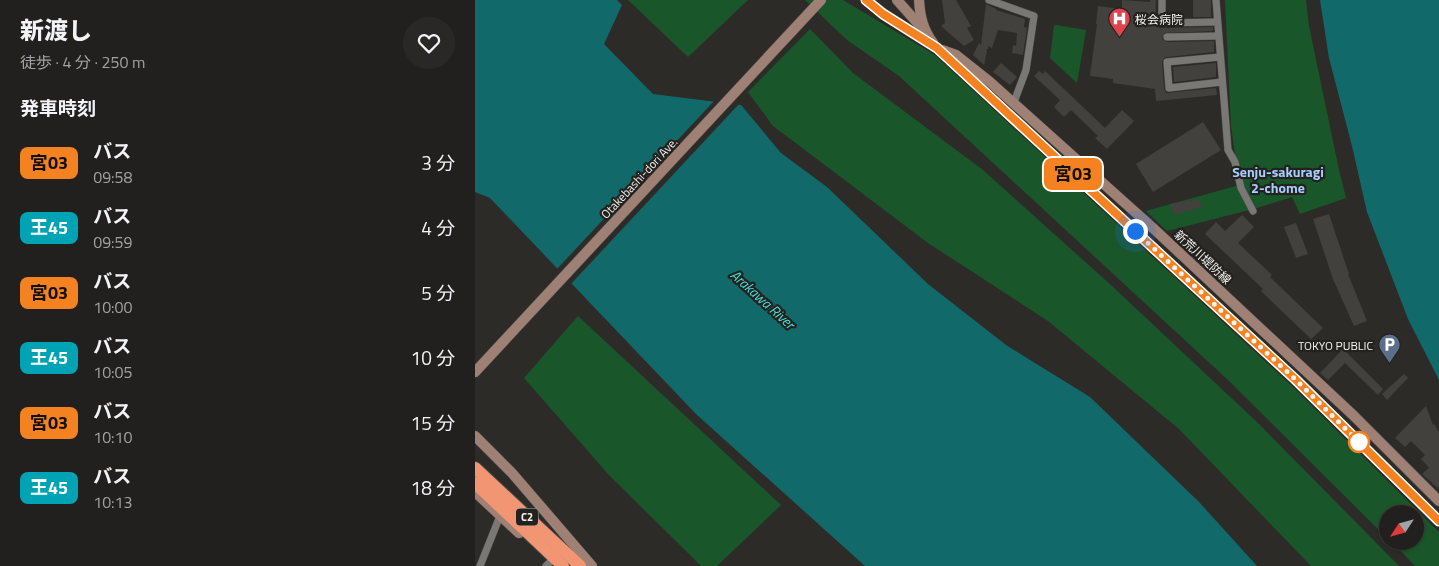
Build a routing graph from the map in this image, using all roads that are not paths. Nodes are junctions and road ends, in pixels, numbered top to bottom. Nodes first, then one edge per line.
1 (821, 0) edge
2 (867, 0) edge
3 (897, 0) edge
4 (919, 0) edge
5 (989, 0) edge
6 (1161, 0) edge
7 (1215, 0) edge
8 (1217, 22) junction
9 (926, 34) junction
10 (1218, 36) junction
11 (1167, 37) dead end
12 (937, 48) junction
13 (1220, 57) junction
14 (1222, 82) junction
15 (1013, 102) junction
16 (1253, 211) dead end
17 (475, 372) edge
18 (475, 436) edge
19 (475, 468) edge
20 (475, 476) edge
21 (475, 483) edge
22 (475, 492) edge
23 (1439, 501) edge
24 (500, 516) junction
25 (1439, 521) edge
26 (550, 565) edge
27 (480, 566) edge
28 (563, 566) edge
29 (571, 566) edge
30 (580, 566) edge
31 (592, 566) edge

1 - 17 main road, Otakebashi-dori Ave.
2 - 12 main road
3 - 9 main road
4 - 9 main road
5 - 15 street
6 - 8 street
7 - 8 street
8 - 10 street
9 - 12 main road
10 - 11 street
10 - 13 street
12 - 15 main road, 新荒川堤防線
12 - 25 main road
13 - 14 street
13 - 14 street
14 - 16 street
15 - 23 main road, 新荒川堤防線
18 - 31 main road
19 - 30 highway, C2
20 - 29 main road
21 - 28 highway, C2
22 - 24 main road
24 - 26 main road
24 - 27 street

